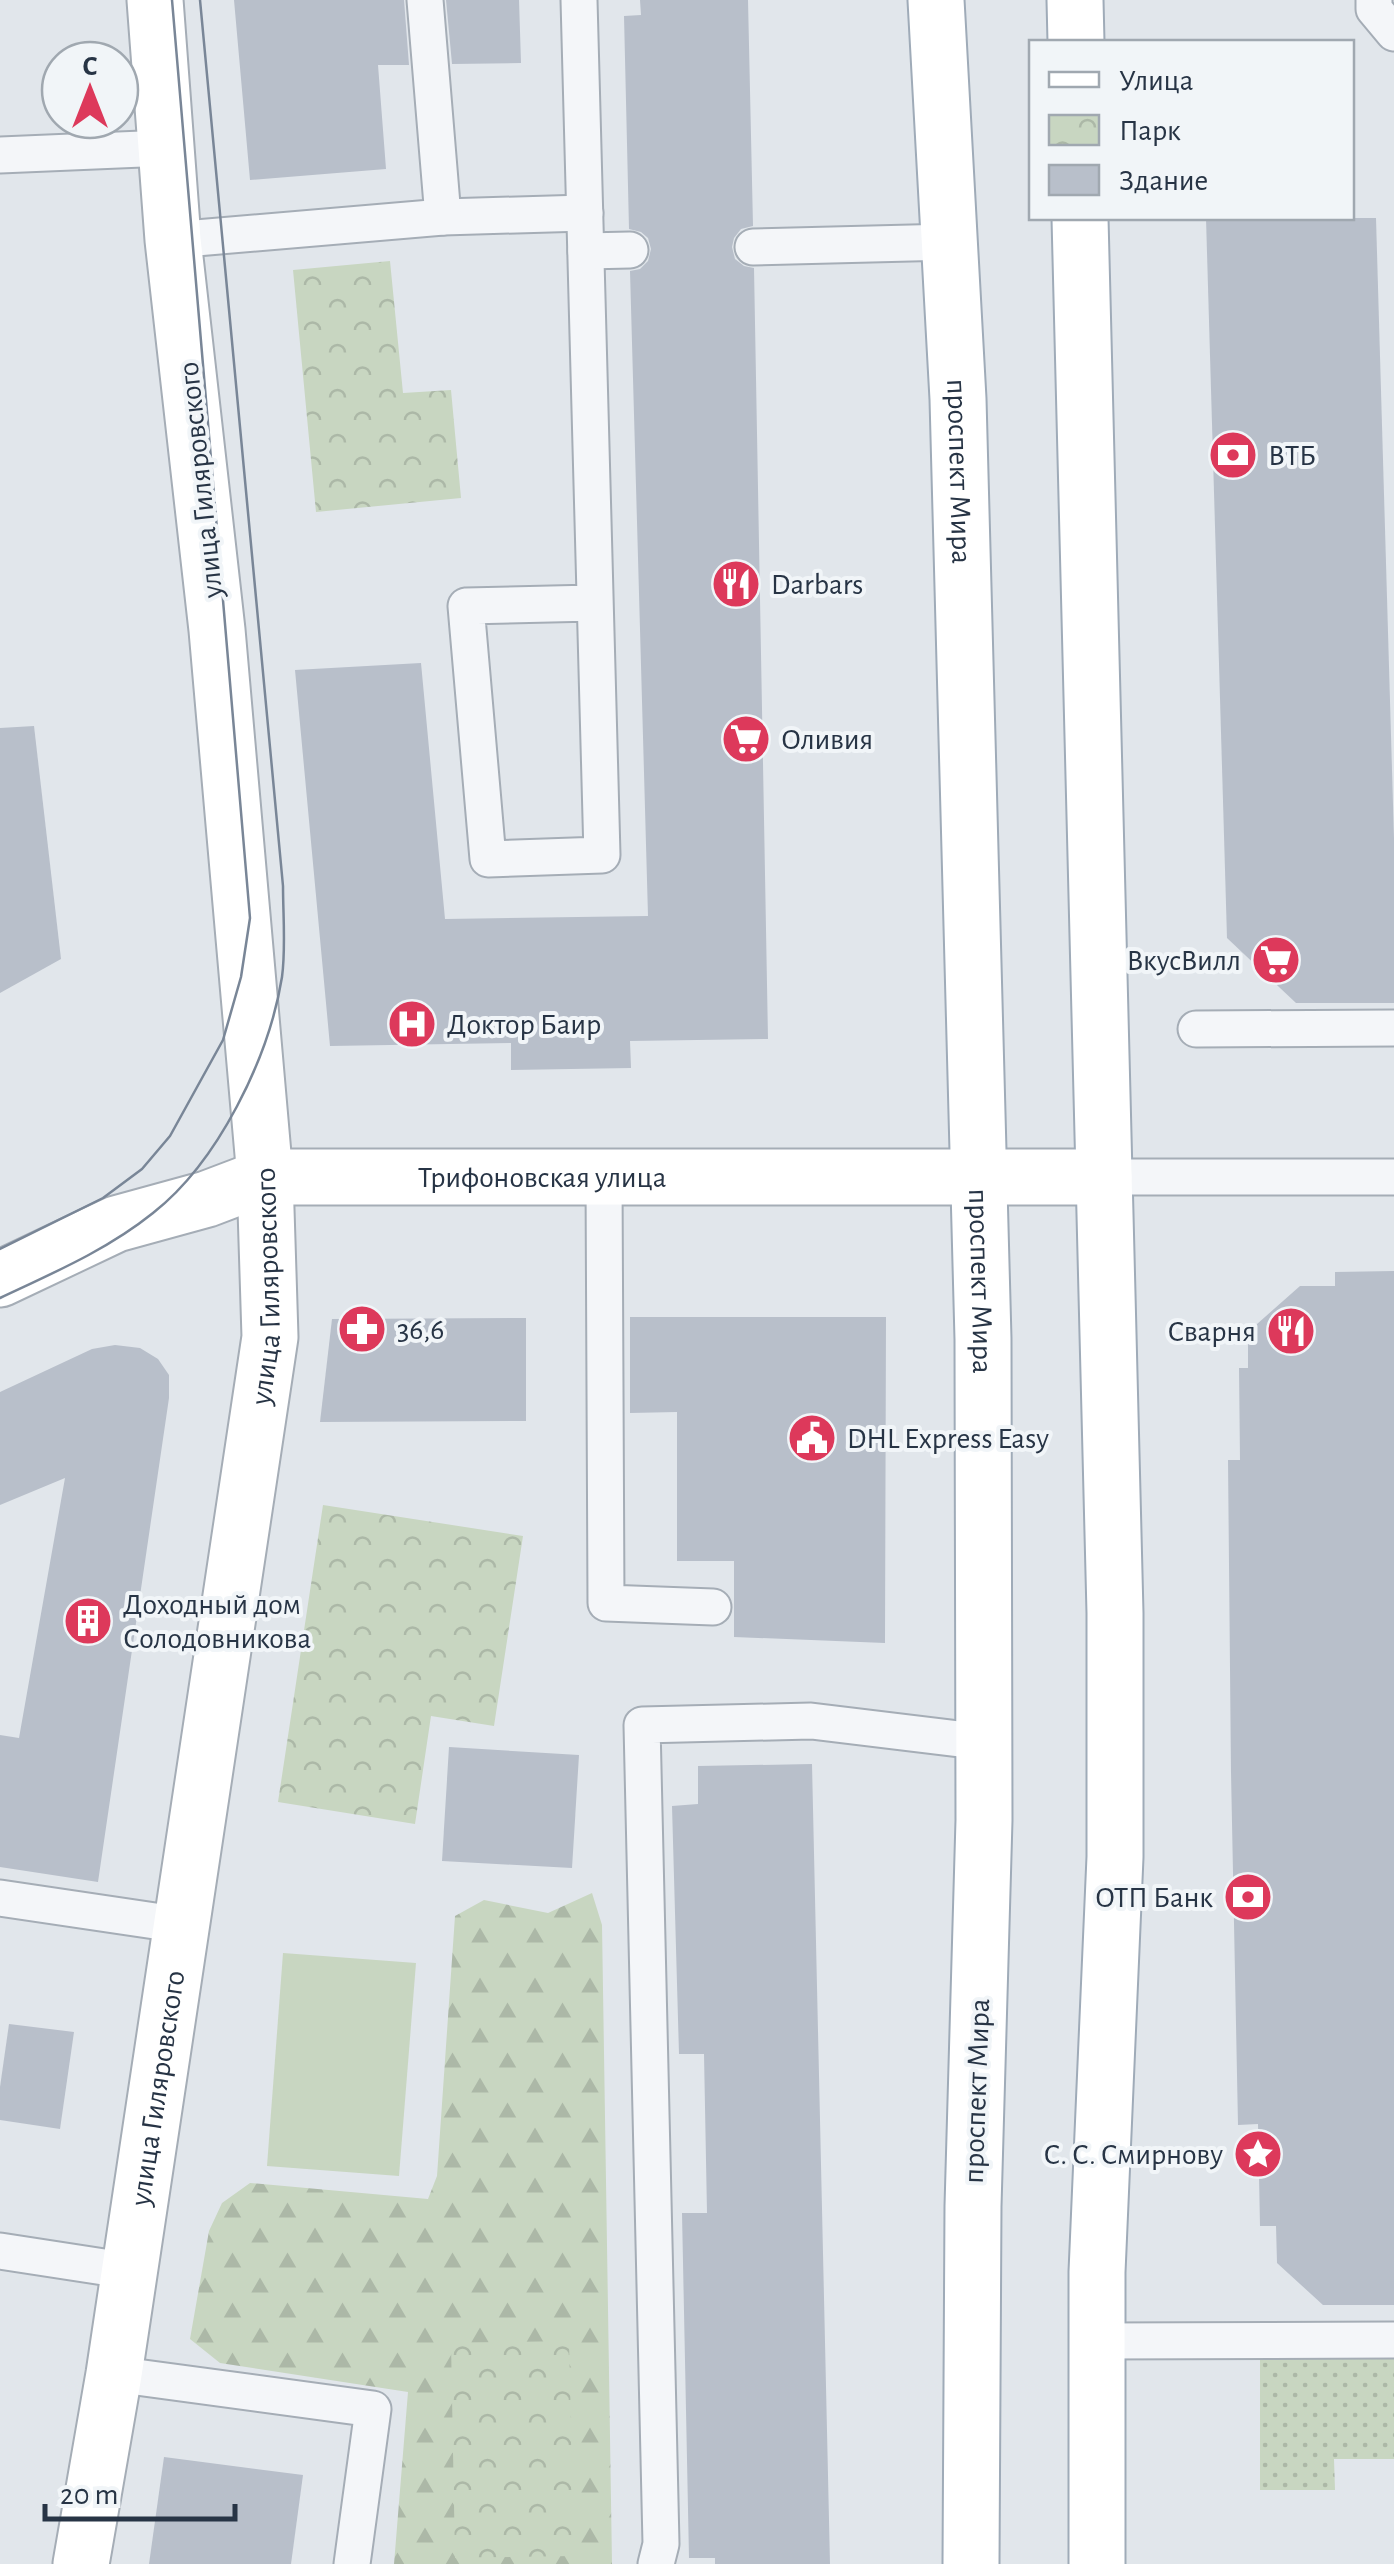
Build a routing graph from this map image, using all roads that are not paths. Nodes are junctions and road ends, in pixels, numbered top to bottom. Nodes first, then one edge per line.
1 (156, 0) edge
2 (425, 0) edge
3 (579, 0) edge
4 (936, 0) edge
5 (1075, 0) edge
6 (1374, 0) edge
7 (1394, 33) edge
8 (1076, 40) edge
9 (166, 148) junction
10 (0, 155) edge
11 (585, 213) junction
12 (443, 217) junction
13 (1080, 220) edge
14 (174, 240) junction
15 (951, 242) junction
16 (754, 247) dead end
17 (630, 250) dead end
18 (586, 251) junction
19 (594, 602) junction
20 (1394, 1028) edge
21 (1196, 1030) dead end
22 (980, 1176) junction
23 (265, 1178) junction
24 (604, 1178) junction
25 (1104, 1178) junction
26 (1394, 1178) edge
27 (0, 1279) edge
28 (713, 1608) dead end
29 (984, 1742) junction
30 (0, 1898) edge
31 (182, 1925) junction
32 (0, 2251) edge
33 (130, 2271) junction
34 (1394, 2340) edge
35 (1098, 2341) junction
36 (114, 2374) junction
37 (81, 2564) edge
38 (352, 2564) edge
39 (656, 2564) edge
40 (972, 2564) edge
41 (1097, 2564) edge

1 - 9 main road, улица Гиляровского
2 - 12 lane
3 - 11 lane
4 - 15 main road, проспект Мира
5 - 8 main road
6 - 7 lane
9 - 10 lane
9 - 14 main road, улица Гиляровского
11 - 12 lane
11 - 18 lane
12 - 14 lane
13 - 25 main road
14 - 23 main road, улица Гиляровского
15 - 16 lane
15 - 22 main road, проспект Мира
17 - 18 lane
18 - 19 lane
19 - 19 lane
20 - 21 lane
22 - 24 main road, Трифоновская улица
22 - 25 main road, Трифоновская улица
22 - 29 main road, проспект Мира
23 - 24 main road, Трифоновская улица
23 - 27 main road, Трифоновская улица
23 - 31 main road, улица Гиляровского
24 - 28 lane
25 - 26 lane
25 - 35 main road
29 - 39 lane
29 - 40 main road, проспект Мира
30 - 31 lane
31 - 33 main road, улица Гиляровского
32 - 33 lane
33 - 36 main road, улица Гиляровского
34 - 35 lane
35 - 41 main road
36 - 37 main road, улица Гиляровского
36 - 38 lane

